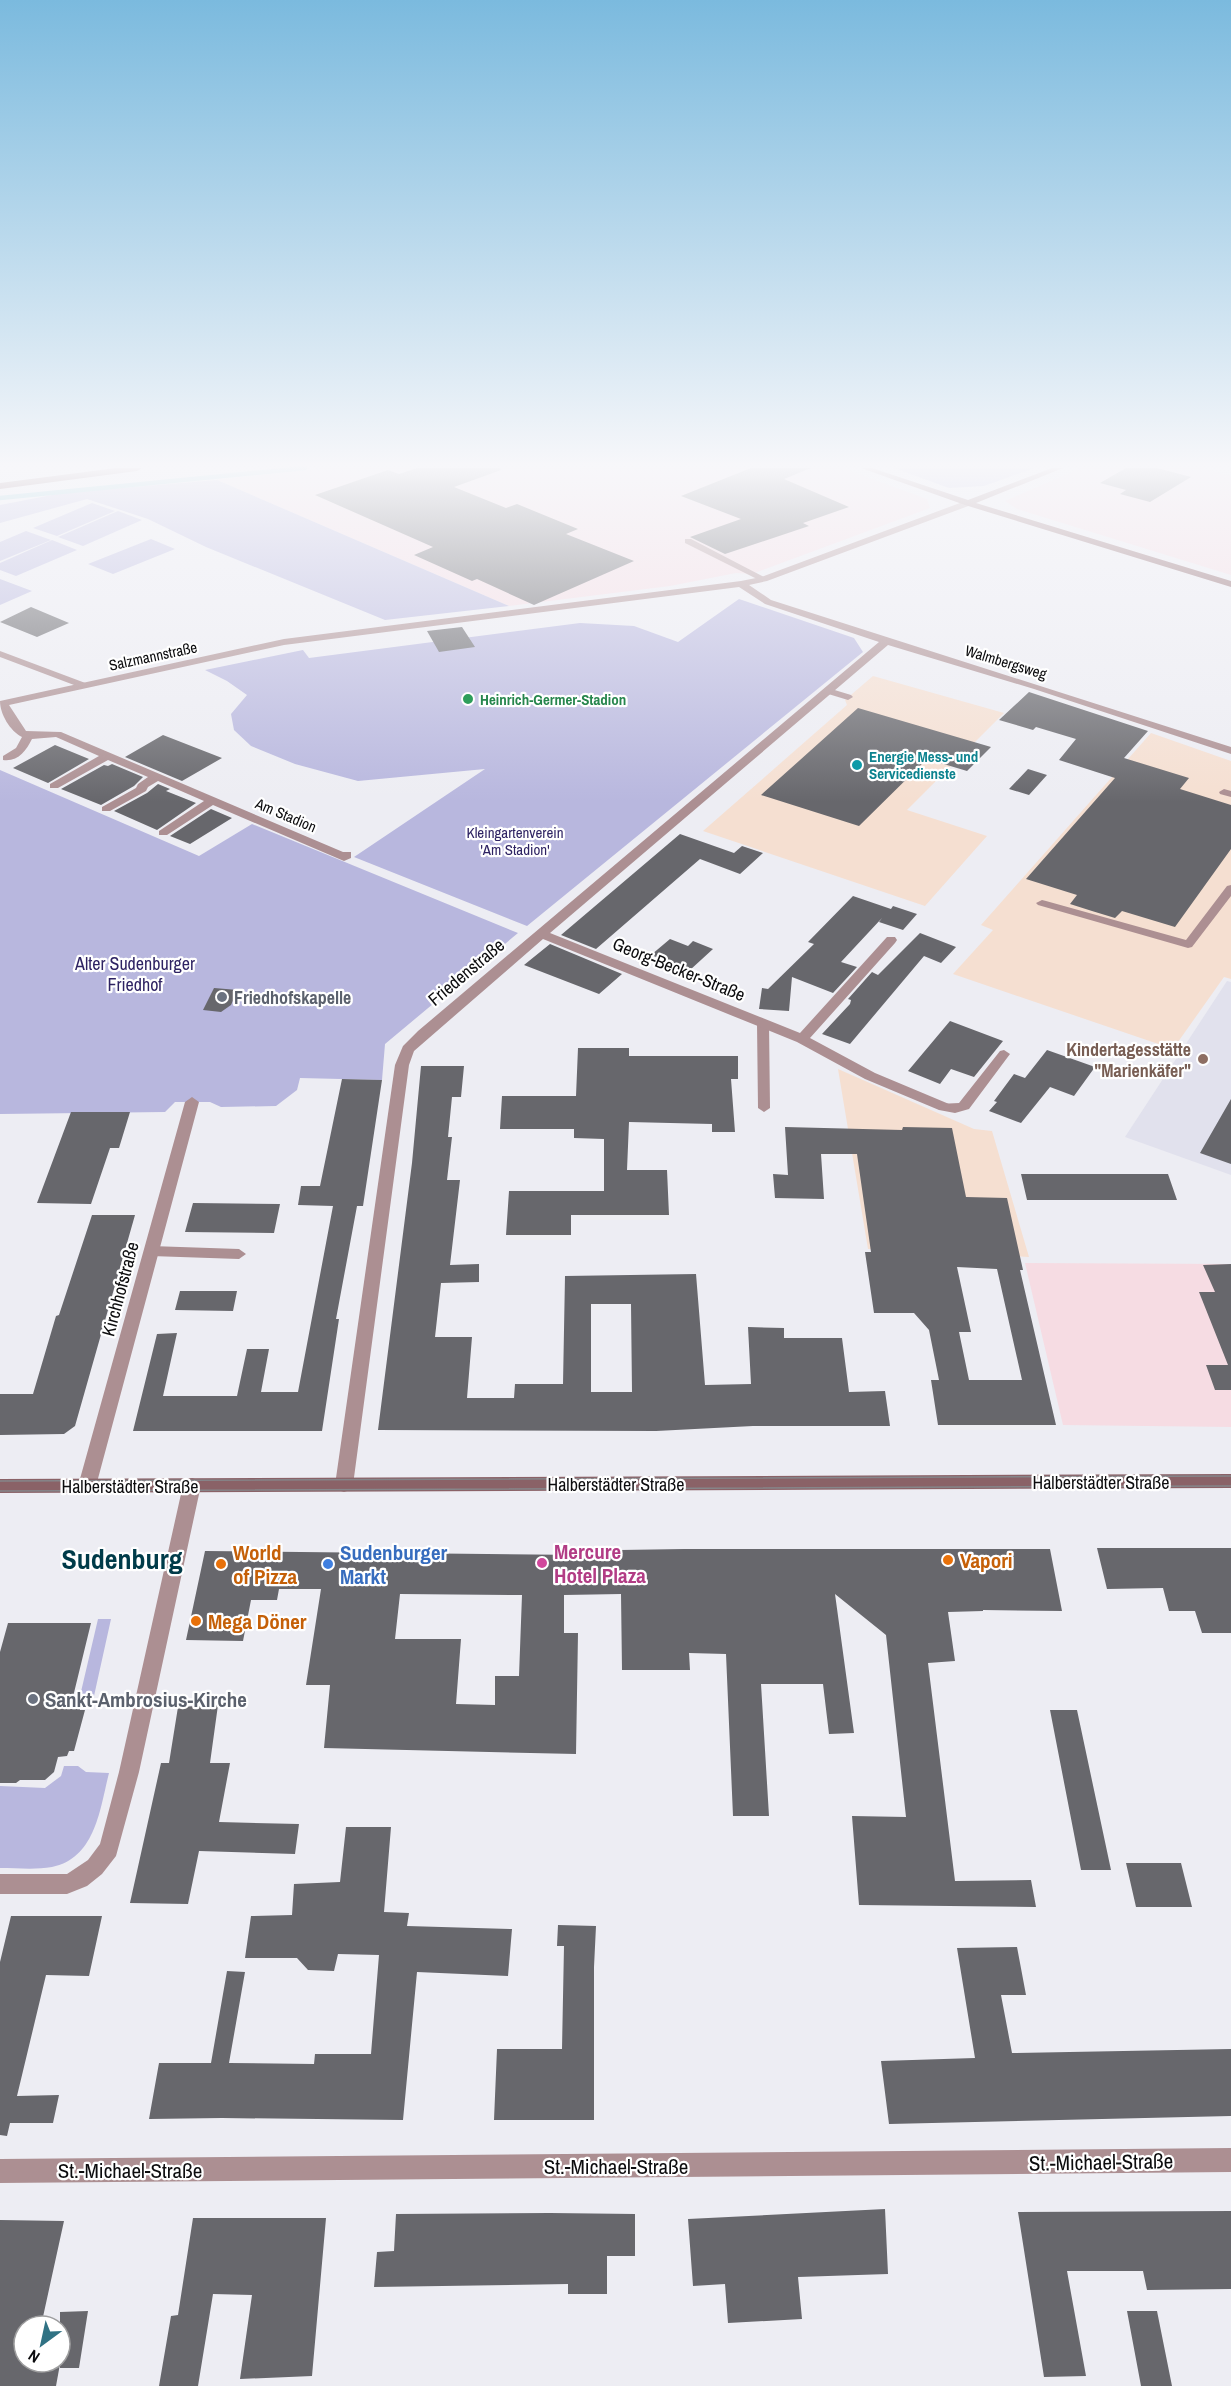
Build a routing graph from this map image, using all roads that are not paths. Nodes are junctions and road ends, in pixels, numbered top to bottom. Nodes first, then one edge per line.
1 (762, 579) edge
2 (1216, 579) edge
3 (741, 584) junction
4 (1231, 584) edge
5 (886, 641) junction
6 (0, 654) edge
7 (85, 686) junction
8 (828, 691) junction
9 (848, 697) dead end
10 (2, 704) edge
11 (27, 737) junction
12 (1231, 751) edge
13 (109, 755) junction
14 (7, 758) dead end
15 (159, 776) junction
16 (54, 786) dead end
17 (213, 800) junction
18 (106, 809) dead end
19 (163, 833) dead end
20 (345, 856) dead end
21 (1231, 888) edge
22 (1042, 903) dead end
23 (542, 934) junction
24 (891, 940) dead end
25 (763, 1023) junction
26 (802, 1039) junction
27 (1004, 1054) dead end
28 (192, 1102) dead end
29 (944, 1107) joint
30 (764, 1108) dead end
31 (151, 1251) junction
32 (239, 1254) dead end
33 (1231, 1481) edge
34 (192, 1485) junction
35 (344, 1485) junction
36 (0, 1486) edge
37 (87, 1486) junction
38 (0, 1884) edge
39 (1231, 2160) edge
40 (0, 2171) edge

1 - 3 street, Salzmannstraße
2 - 4 street
3 - 5 street, Walmbergsweg
3 - 7 street, Salzmannstraße
5 - 8 street, Friedenstraße
5 - 12 street, Walmbergsweg
6 - 7 lane
7 - 10 street, Salzmannstraße
8 - 9 lane
8 - 23 street, Friedenstraße
10 - 11 street
11 - 13 street, Am Stadion
11 - 14 street
13 - 15 street, Am Stadion
13 - 16 street
15 - 17 street, Am Stadion
15 - 18 street
17 - 19 street
17 - 20 street, Am Stadion
21 - 22 lane
23 - 25 street, Georg-Becker-Straße
23 - 35 street, Friedenstraße
24 - 26 street
25 - 26 street, Georg-Becker-Straße
25 - 30 lane
26 - 29 street, Georg-Becker-Straße
27 - 29 lane
28 - 31 street, Kirchhofstraße
31 - 32 lane
31 - 37 street, Kirchhofstraße
33 - 35 street, Halberstädter Straße
34 - 35 street, Halberstädter Straße
34 - 37 street, Halberstädter Straße
34 - 38 street
36 - 37 street, Halberstädter Straße
39 - 40 street, St.-Michael-Straße

